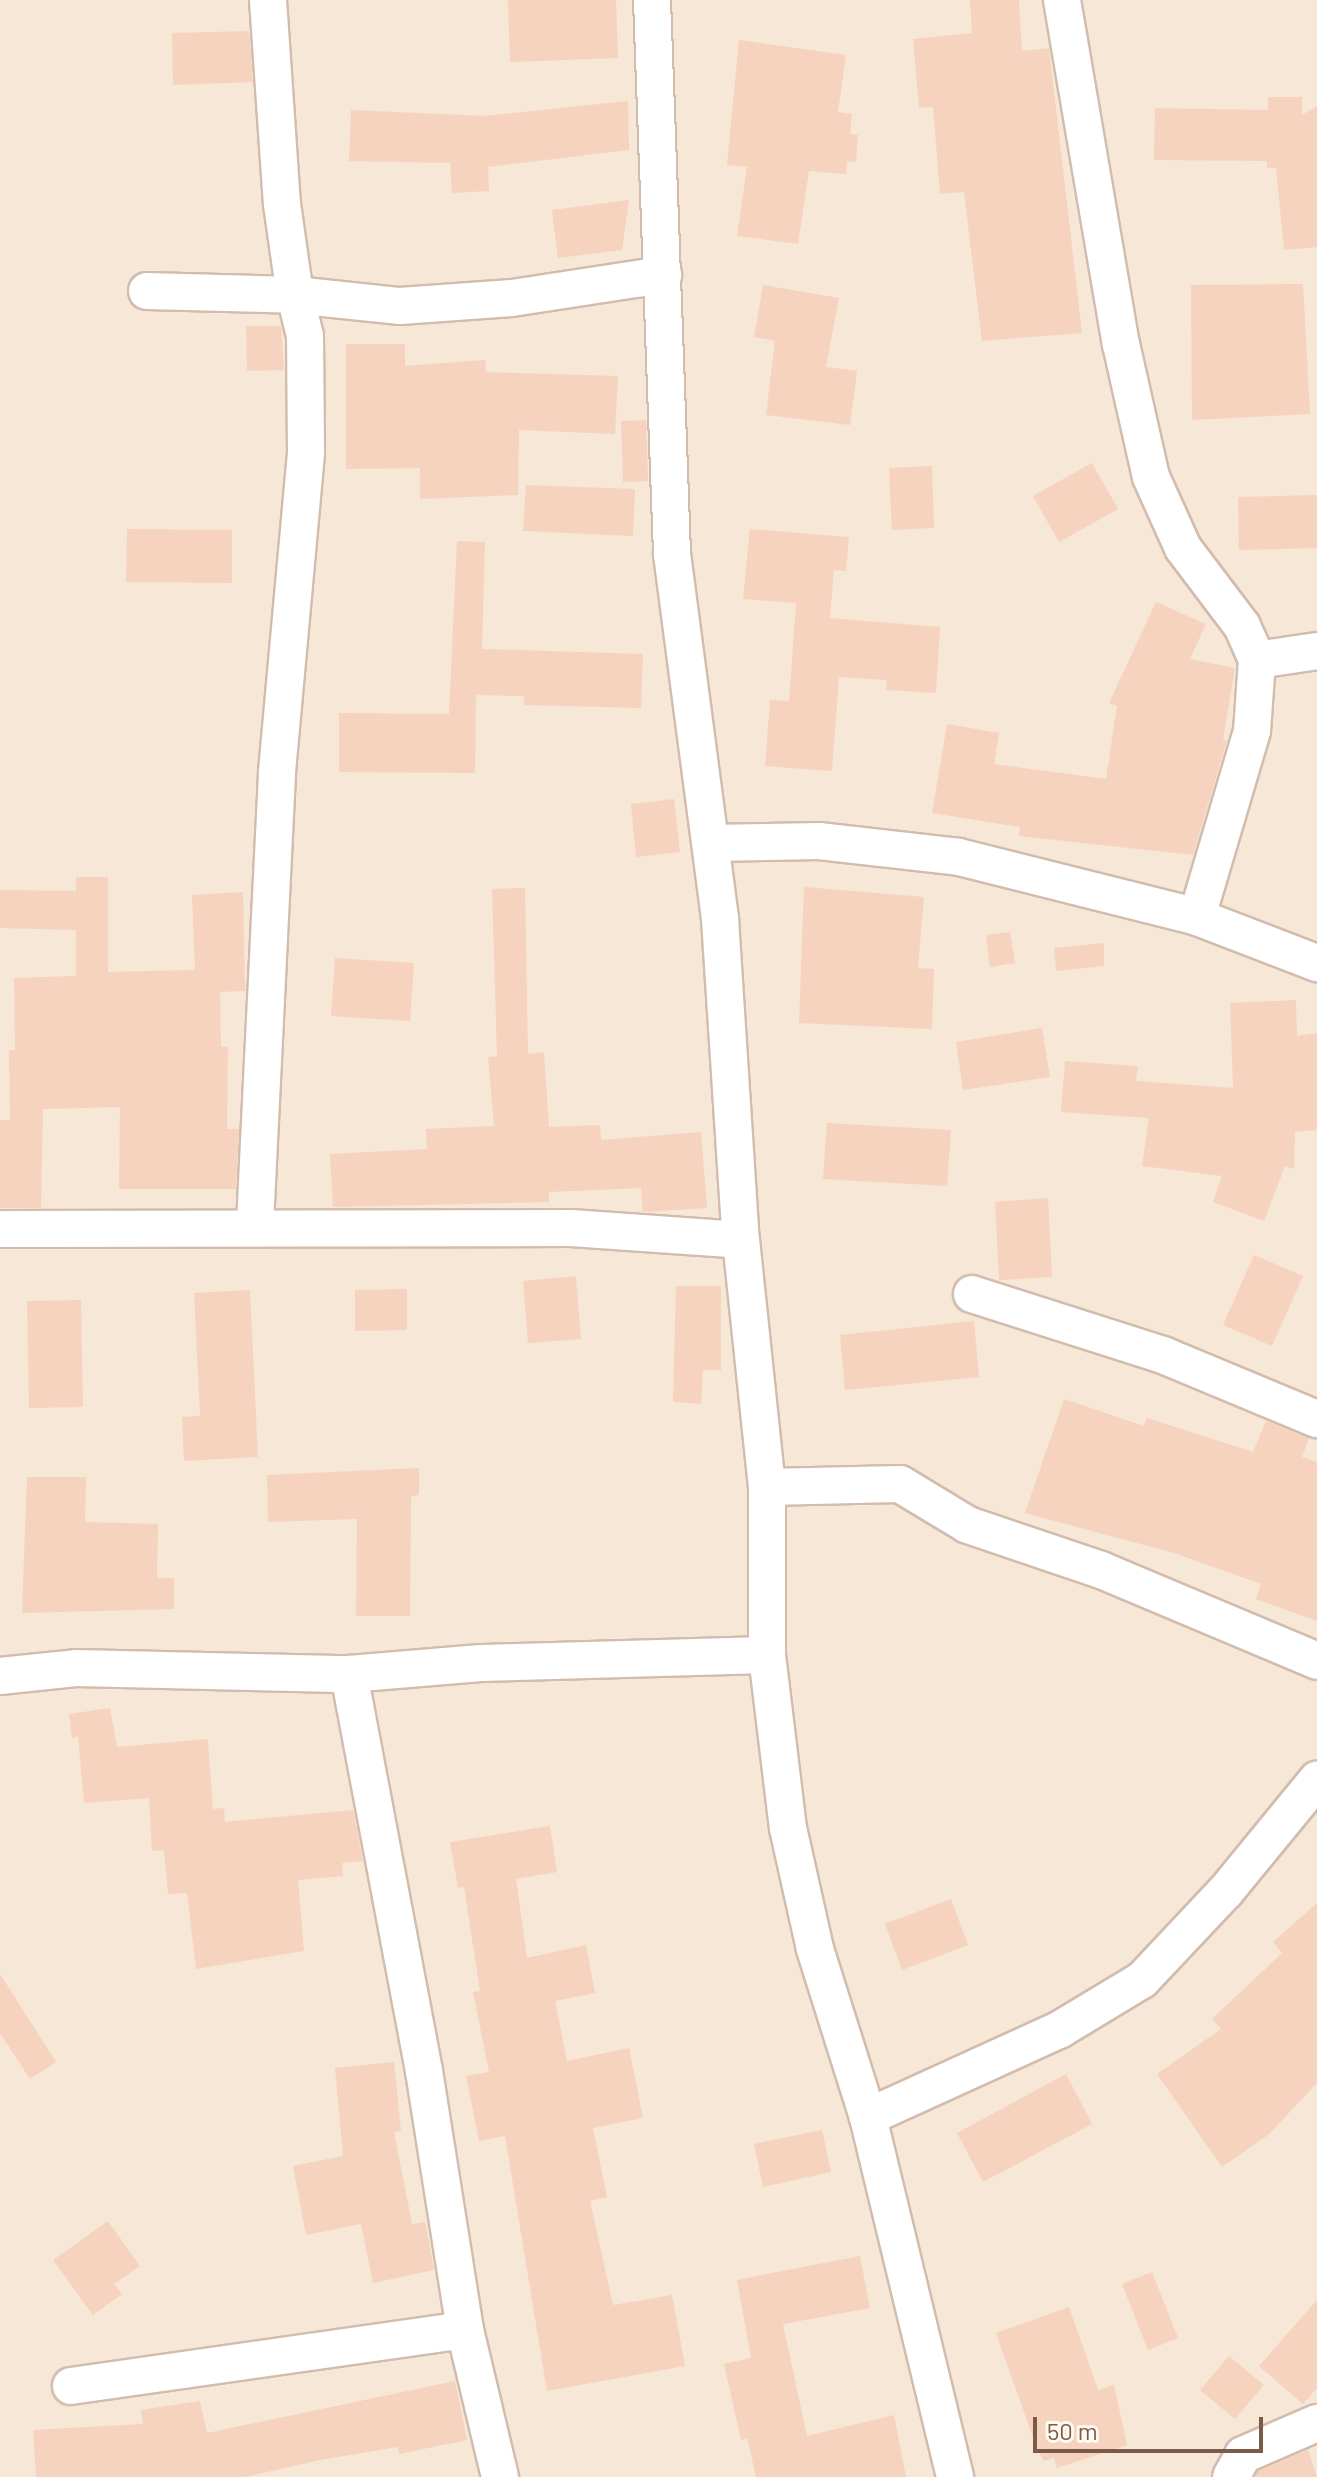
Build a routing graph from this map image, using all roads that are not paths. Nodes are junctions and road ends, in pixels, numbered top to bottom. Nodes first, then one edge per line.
1 (268, 0) edge
2 (652, 0) edge
3 (1062, 0) edge
4 (663, 275) junction
5 (147, 291) dead end
6 (295, 295) junction
7 (1317, 651) edge
8 (1257, 660) junction
9 (712, 843) junction
10 (1197, 917) junction
11 (1317, 963) edge
12 (255, 1226) junction
13 (0, 1229) edge
14 (741, 1240) junction
15 (972, 1294) dead end
16 (1317, 1419) edge
17 (767, 1487) junction
18 (767, 1655) junction
19 (1317, 1661) edge
20 (349, 1674) junction
21 (0, 1676) edge
22 (1317, 1780) edge
23 (868, 2117) junction
24 (465, 2330) junction
25 (71, 2386) dead end
26 (1317, 2423) edge
27 (500, 2477) edge
28 (955, 2477) edge
29 (1231, 2477) edge

1 - 6 street
2 - 4 street
3 - 8 street
4 - 6 street
4 - 9 street
5 - 6 street
6 - 12 street
7 - 8 street
8 - 10 street
9 - 10 street
9 - 14 street
10 - 11 street
12 - 13 street
12 - 14 street
14 - 17 street
15 - 16 street
17 - 18 street
17 - 19 street
18 - 20 street
18 - 23 street
20 - 21 street
20 - 24 street
22 - 23 street
23 - 28 street
24 - 25 street
24 - 27 street
26 - 29 street

